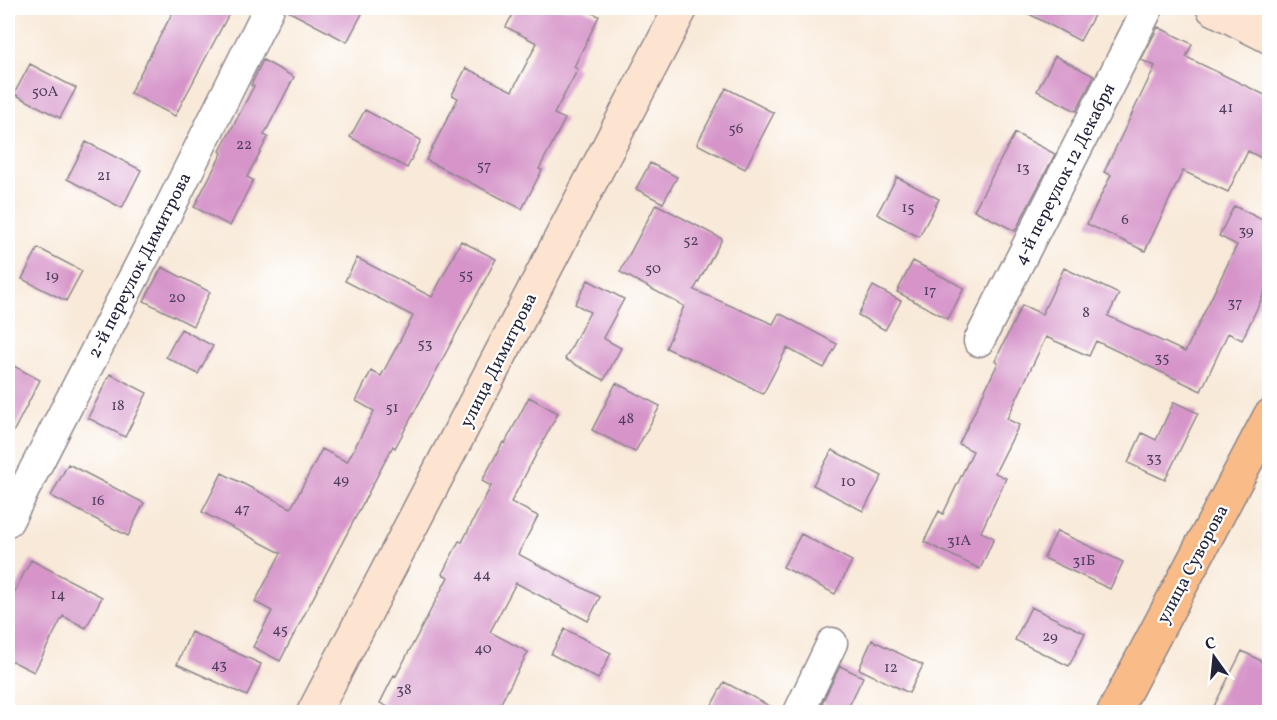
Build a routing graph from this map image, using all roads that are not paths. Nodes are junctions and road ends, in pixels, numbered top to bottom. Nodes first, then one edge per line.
1 (269, 8) edge
2 (681, 8) edge
3 (1148, 8) edge
4 (1213, 8) edge
5 (1269, 37) edge
6 (979, 341) dead end
7 (1269, 416) edge
8 (8, 521) edge
9 (832, 644) dead end
10 (314, 712) edge
11 (799, 712) edge
12 (1114, 712) edge

1 - 8 street, 2-й переулок Димитрова
2 - 10 main road, улица Димитрова
3 - 6 street, 4-й переулок 12 Декабря
4 - 5 main road
7 - 12 main road, улица Суворова
9 - 11 street

